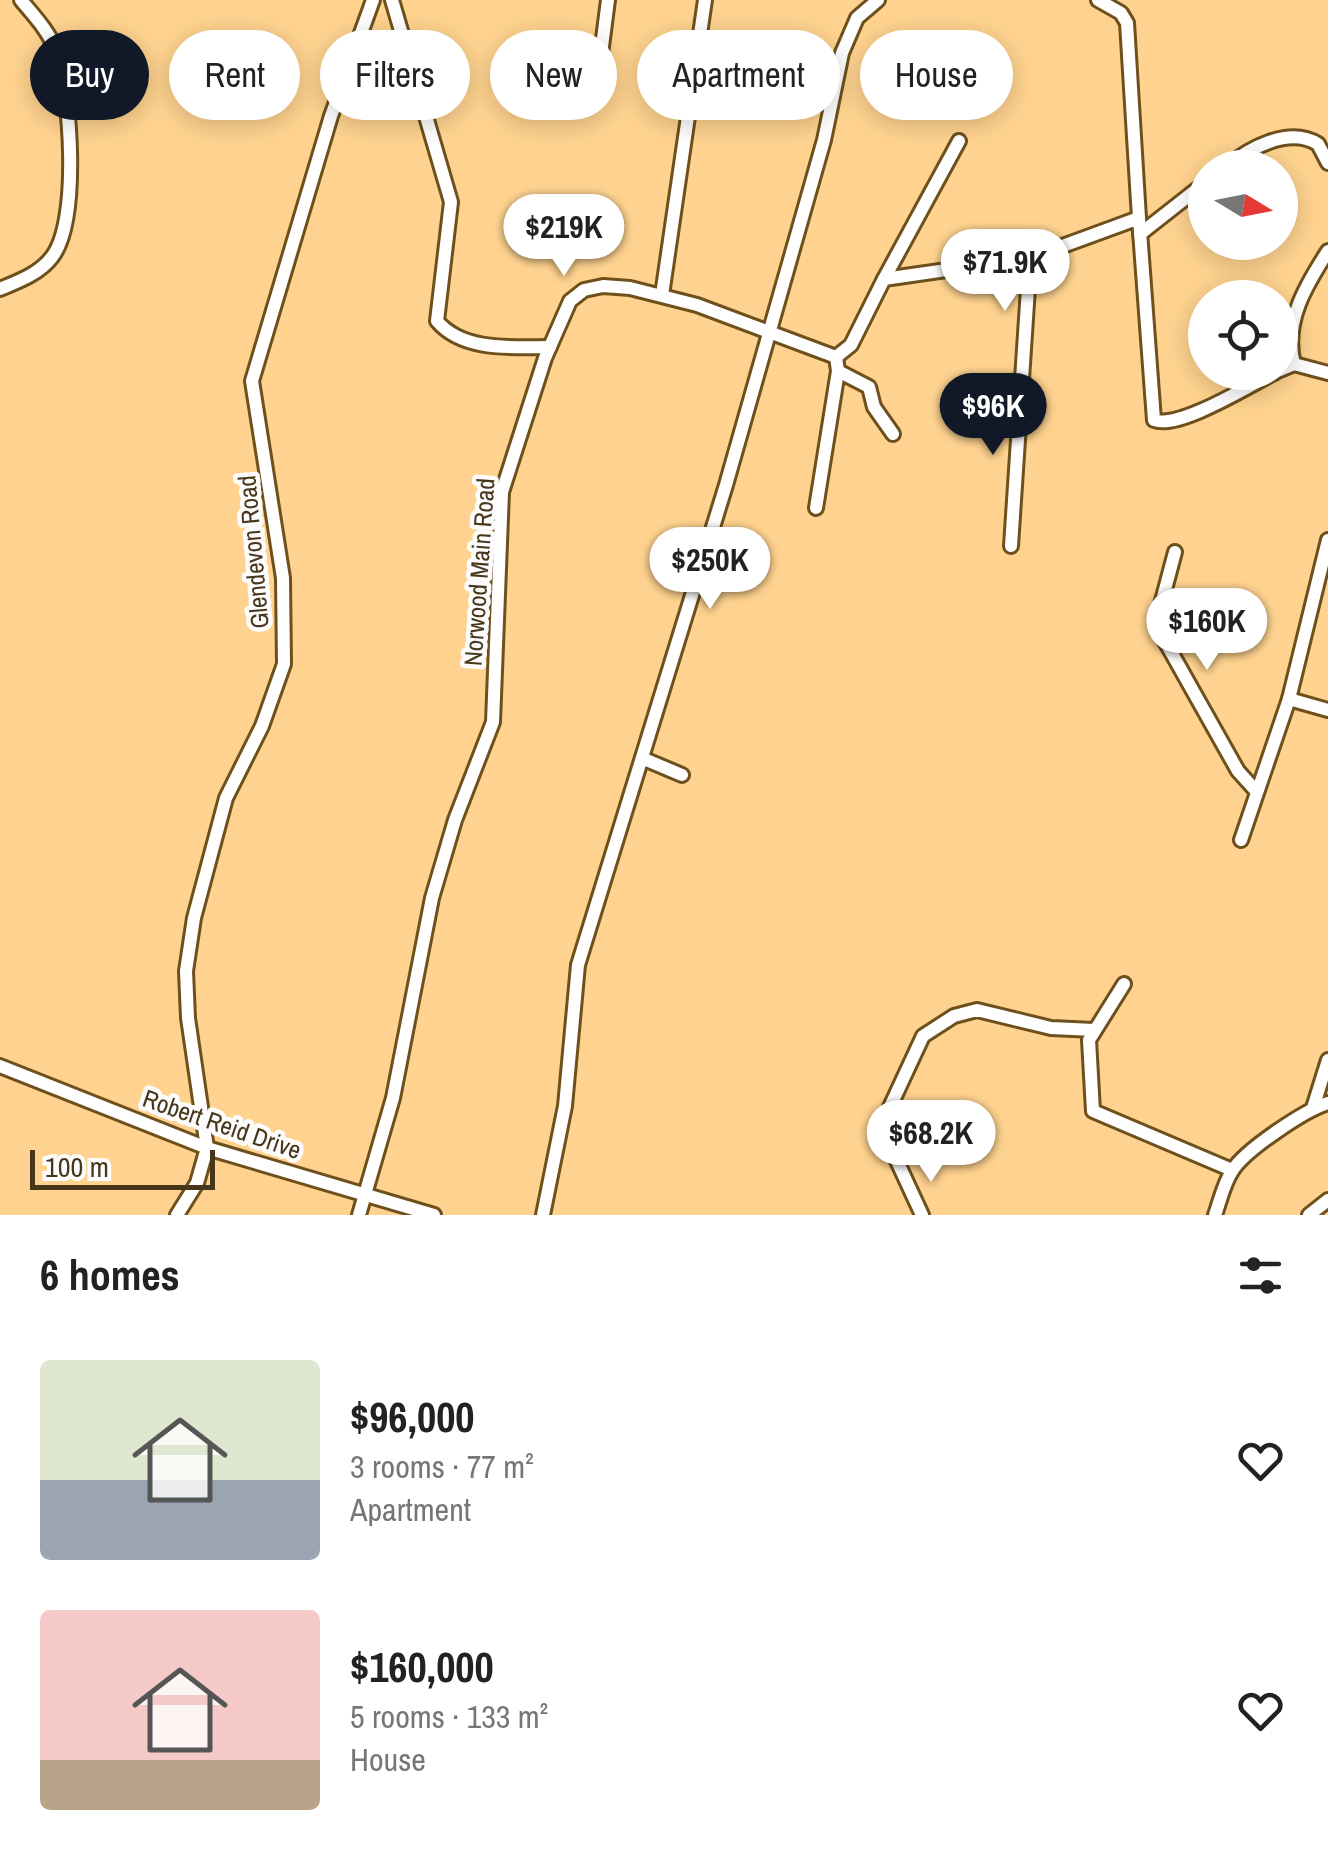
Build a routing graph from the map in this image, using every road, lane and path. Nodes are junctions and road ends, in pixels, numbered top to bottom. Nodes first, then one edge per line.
1 (21, 0) edge
2 (373, 0) edge
3 (392, 0) edge
4 (608, 0) edge
5 (704, 0) edge
6 (878, 0) edge
7 (1098, 0) edge
8 (604, 30) edge
9 (959, 141) dead end
10 (1253, 150) edge
11 (1328, 162) edge
12 (1188, 196) edge
13 (1140, 218) junction
14 (1140, 234) junction
15 (1328, 251) edge
16 (1030, 258) junction
17 (884, 280) junction
18 (0, 289) edge
19 (662, 294) junction
20 (1298, 307) edge
21 (767, 329) junction
22 (550, 347) junction
23 (837, 364) junction
24 (1298, 365) edge
25 (1328, 373) edge
26 (1242, 390) edge
27 (893, 434) dead end
28 (816, 508) dead end
29 (1328, 540) edge
30 (1011, 546) dead end
31 (1175, 552) dead end
32 (1288, 699) junction
33 (1328, 710) edge
34 (644, 759) junction
35 (682, 776) dead end
36 (1257, 792) junction
37 (1240, 840) dead end
38 (1124, 984) dead end
39 (1094, 1030) junction
40 (1328, 1060) edge
41 (0, 1066) edge
42 (1328, 1103) edge
43 (1313, 1108) junction
44 (206, 1148) junction
45 (1232, 1170) junction
46 (367, 1195) junction
47 (1328, 1200) edge
48 (177, 1215) edge
49 (359, 1215) edge
50 (434, 1215) edge
51 (543, 1215) edge
52 (922, 1215) edge
53 (1215, 1215) edge
54 (1310, 1215) edge

1 - 18 street
2 - 44 street, Glendevon Road
3 - 22 street
4 - 8 street
5 - 19 street
6 - 21 street
7 - 13 street
9 - 17 street
10 - 11 street
12 - 14 street
13 - 14 street
13 - 16 street
14 - 26 street
15 - 20 street
16 - 17 street
16 - 30 street
17 - 23 street
19 - 21 street, Norwood Main Road
19 - 22 street, Norwood Main Road
21 - 23 street, Norwood Main Road
21 - 34 street
22 - 46 street, Norwood Main Road
23 - 27 street, Norwood Main Road
23 - 28 street
24 - 25 street
29 - 32 street
31 - 36 street
32 - 33 street
32 - 36 street
34 - 35 street
34 - 51 street
36 - 37 street
38 - 39 street
39 - 45 street
39 - 52 street
40 - 43 street
41 - 44 street, Robert Reid Drive
42 - 43 street
43 - 45 street
44 - 46 street, Robert Reid Drive
44 - 48 street, Glendevon Road
45 - 53 street
46 - 49 street, Norwood Main Road
46 - 50 street, Robert Reid Drive
47 - 54 street

